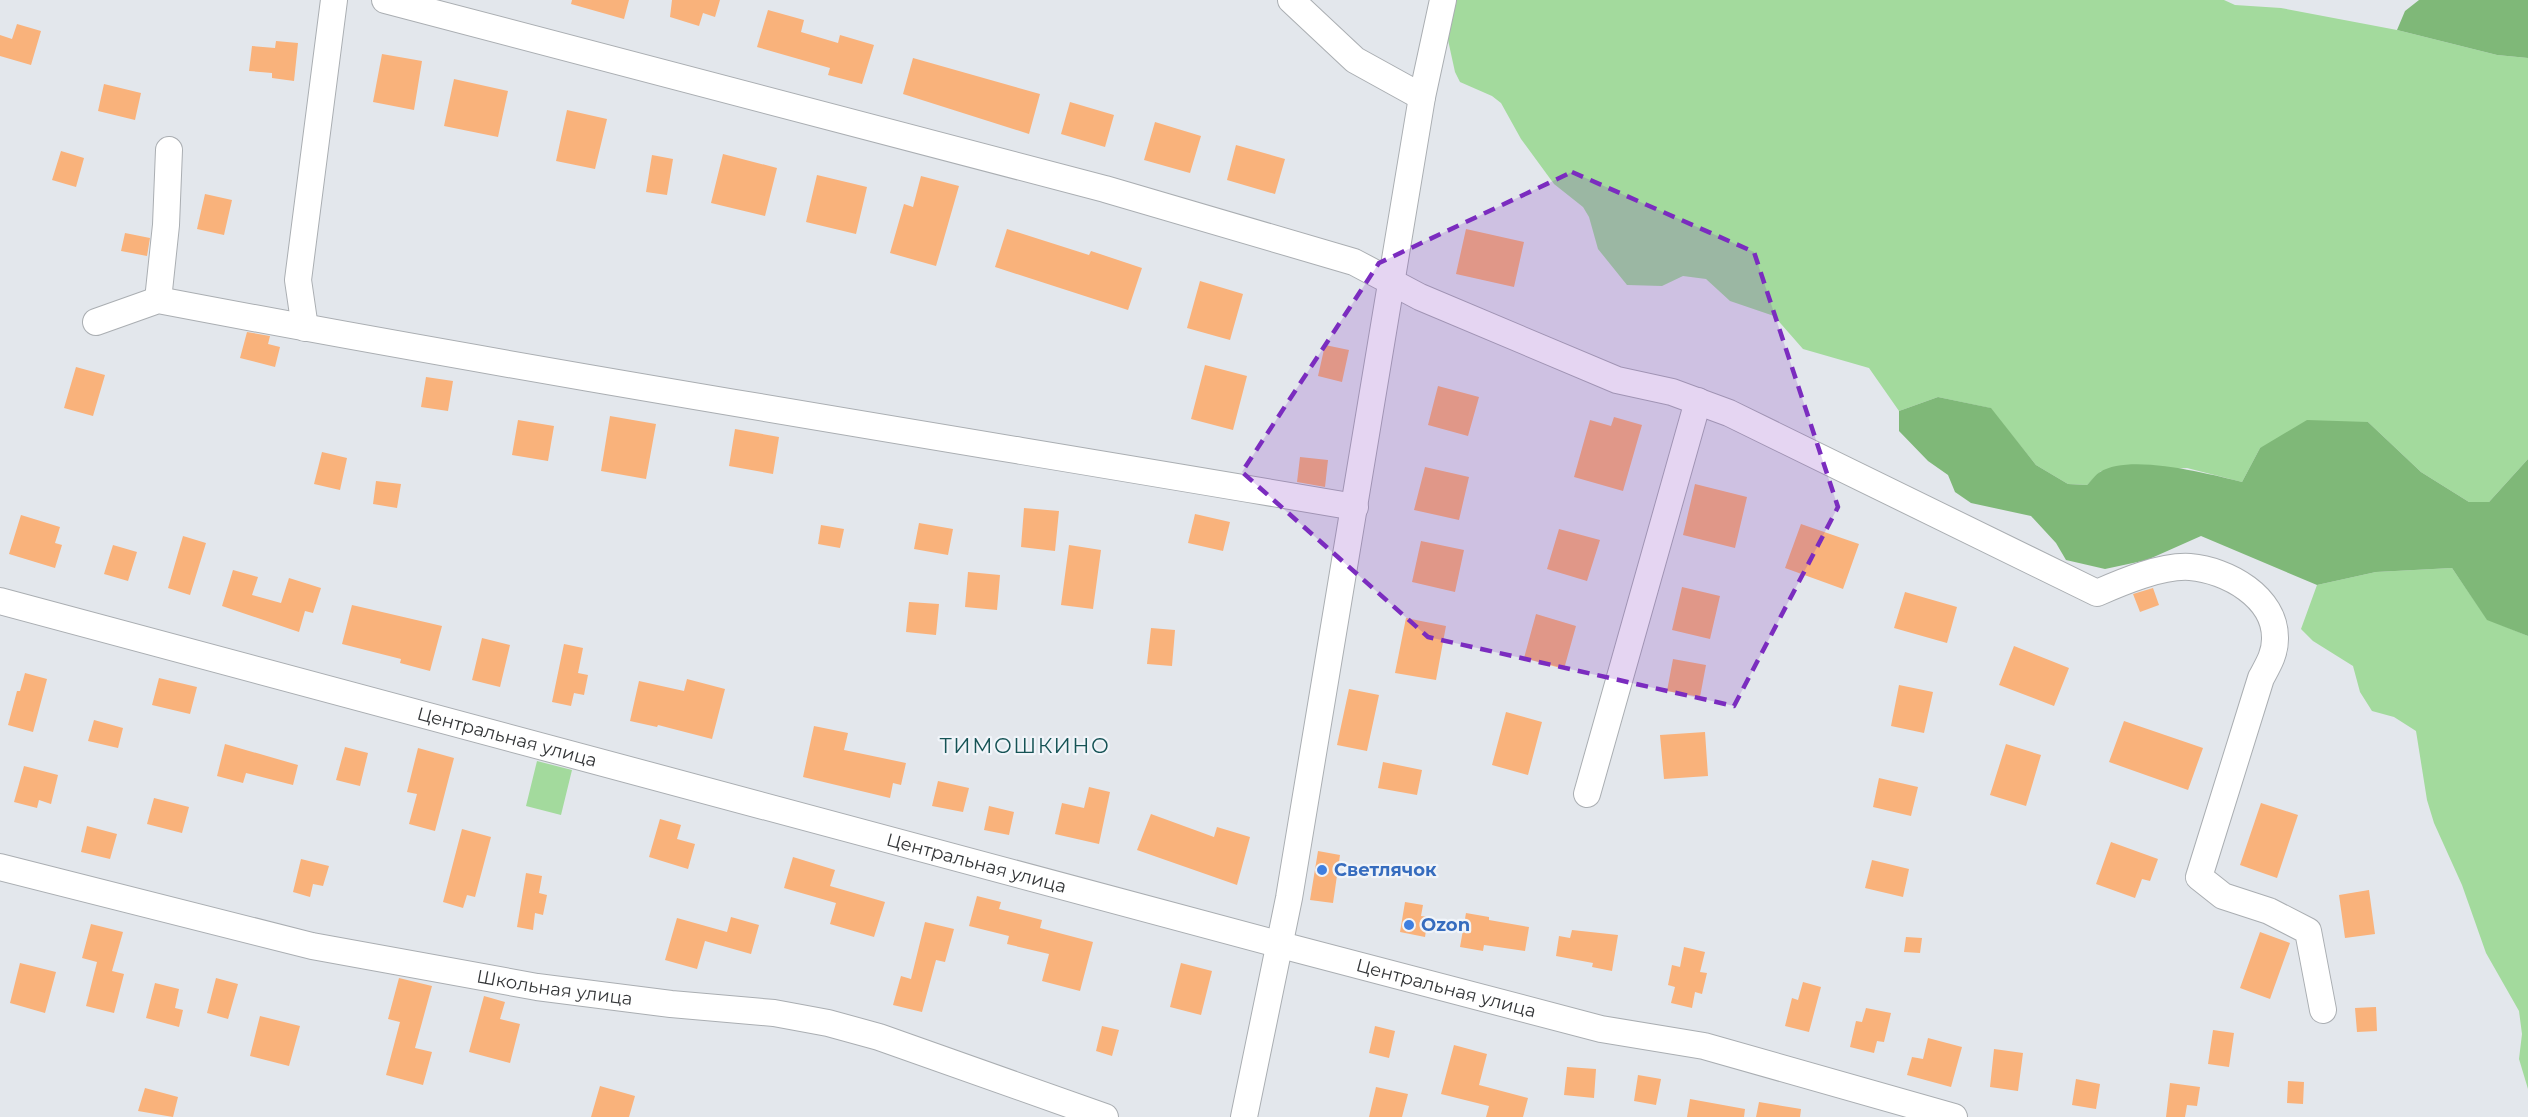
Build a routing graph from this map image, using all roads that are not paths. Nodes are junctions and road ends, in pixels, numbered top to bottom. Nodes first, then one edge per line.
1 (334, 0) edge
2 (385, 0) edge
3 (1291, 0) edge
4 (1443, 0) edge
5 (1422, 97) junction
6 (169, 150) dead end
7 (1391, 280) junction
8 (158, 300) junction
9 (96, 322) dead end
10 (305, 328) junction
11 (1698, 401) junction
12 (1355, 507) junction
13 (0, 601) edge
14 (1587, 794) dead end
15 (0, 867) edge
16 (1281, 945) junction
17 (2323, 1010) dead end
18 (1105, 1117) edge
19 (1244, 1117) edge
20 (1954, 1117) edge

1 - 10 street
2 - 7 street
3 - 5 street
4 - 5 street
5 - 7 street
6 - 8 street
7 - 11 street
7 - 12 street
8 - 9 street
8 - 10 street
10 - 12 street
11 - 14 street
11 - 17 street
12 - 16 street
13 - 16 street, Центральная улица
15 - 18 street, Школьная улица
16 - 19 street
16 - 20 street, Центральная улица

